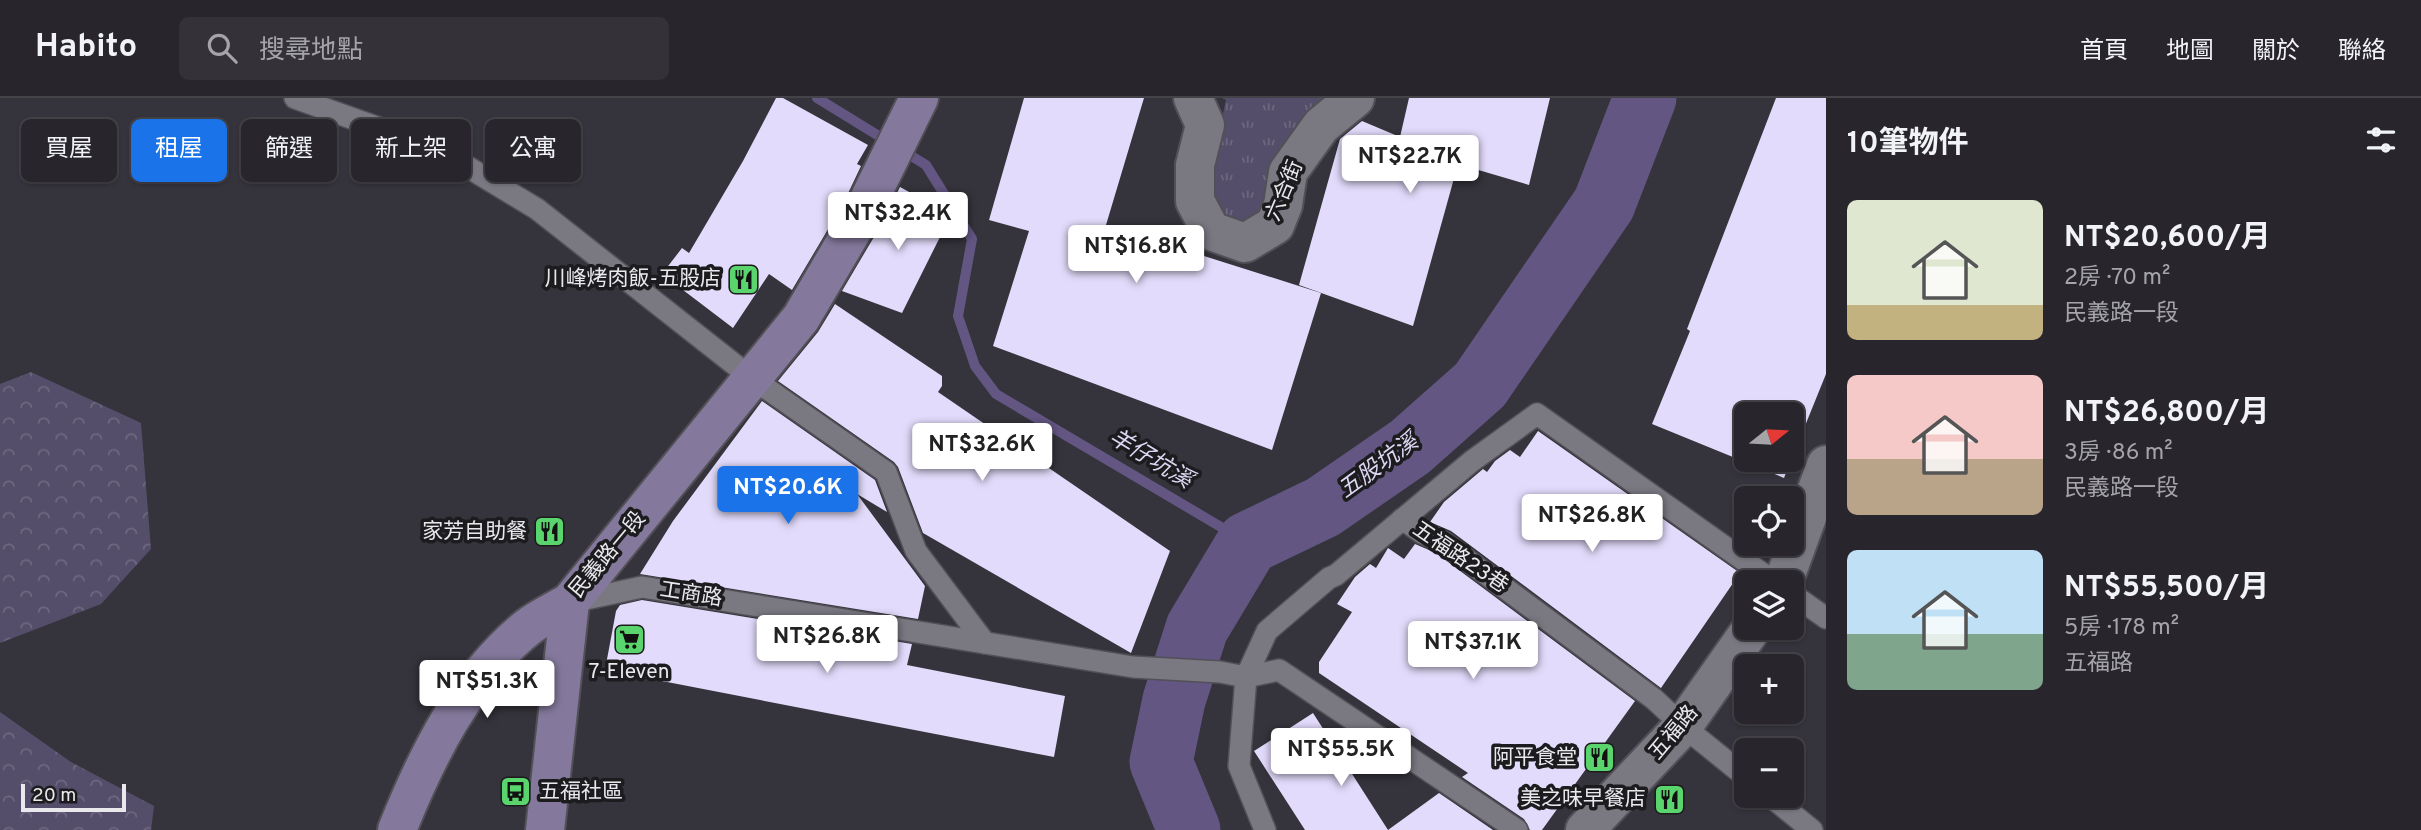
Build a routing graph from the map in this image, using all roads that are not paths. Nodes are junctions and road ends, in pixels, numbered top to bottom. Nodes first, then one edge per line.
1 (295, 98) edge
2 (919, 98) edge
3 (1193, 98) edge
4 (1354, 98) edge
5 (753, 379) junction
6 (1826, 465) edge
7 (1402, 519) junction
8 (1758, 570) edge
9 (1788, 570) edge
10 (1804, 602) edge
11 (570, 603) junction
12 (1826, 618) edge
13 (1744, 640) edge
14 (985, 643) junction
15 (1246, 677) junction
16 (1684, 726) junction
17 (1734, 767) edge
18 (1785, 808) edge
19 (397, 830) edge
20 (545, 830) edge
21 (1265, 830) edge
22 (1517, 830) edge
23 (1586, 830) edge
24 (1812, 830) edge

1 - 5 lane
2 - 5 main road, 民義路一段
3 - 4 street, 六合街
5 - 11 main road, 民義路一段
5 - 14 lane
6 - 9 street
7 - 8 lane
7 - 15 lane
7 - 16 lane, 五福路23巷
10 - 12 lane
11 - 14 lane, 工商路
11 - 19 main road, 民義路一段
11 - 20 main road
13 - 16 street, 五福路
14 - 15 lane, 工商路
15 - 21 lane
15 - 22 lane
16 - 17 lane, 五福路23巷
16 - 23 street, 五福路
18 - 24 lane

